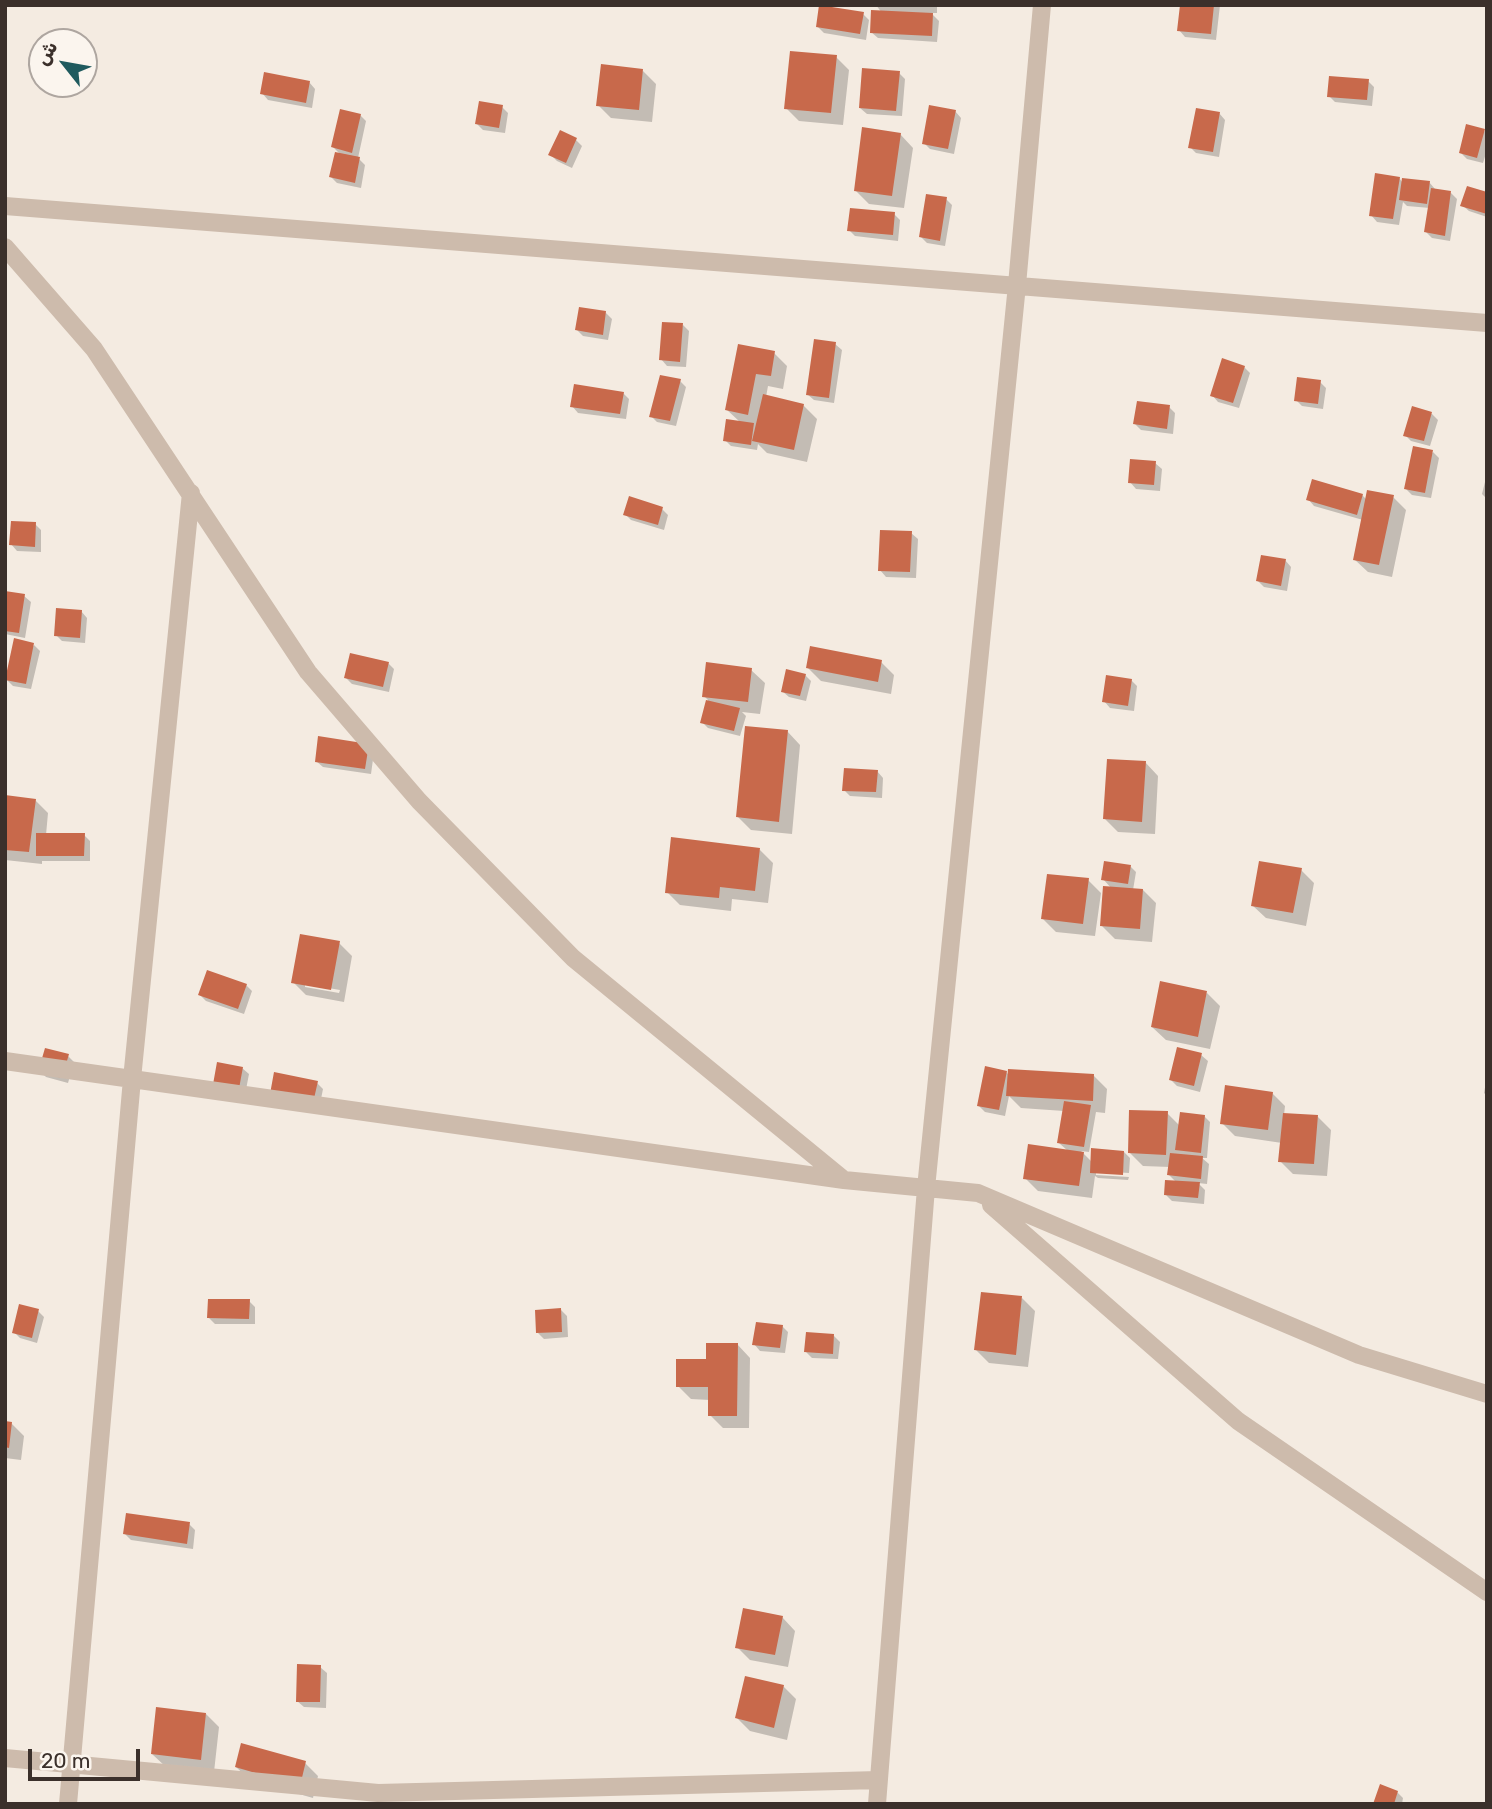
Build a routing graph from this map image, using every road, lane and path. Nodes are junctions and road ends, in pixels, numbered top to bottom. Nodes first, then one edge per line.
1 (1042, 5) edge
2 (5, 206) edge
3 (5, 247) edge
4 (1017, 285) junction
5 (1487, 323) edge
6 (191, 494) junction
7 (5, 1061) edge
8 (132, 1079) junction
9 (844, 1180) junction
10 (926, 1188) junction
11 (978, 1193) junction
12 (1487, 1394) edge
13 (1487, 1592) edge
14 (5, 1758) edge
15 (72, 1765) junction
16 (879, 1780) junction
17 (68, 1804) edge
18 (877, 1804) edge

1 - 4 street
2 - 4 street
3 - 6 street
4 - 5 street
4 - 10 street
6 - 8 street
6 - 9 street
7 - 8 street
8 - 9 street
8 - 15 street
9 - 10 street
10 - 11 street
10 - 16 street
11 - 12 street
11 - 13 street
14 - 15 street
15 - 16 street
15 - 17 street
16 - 18 street

